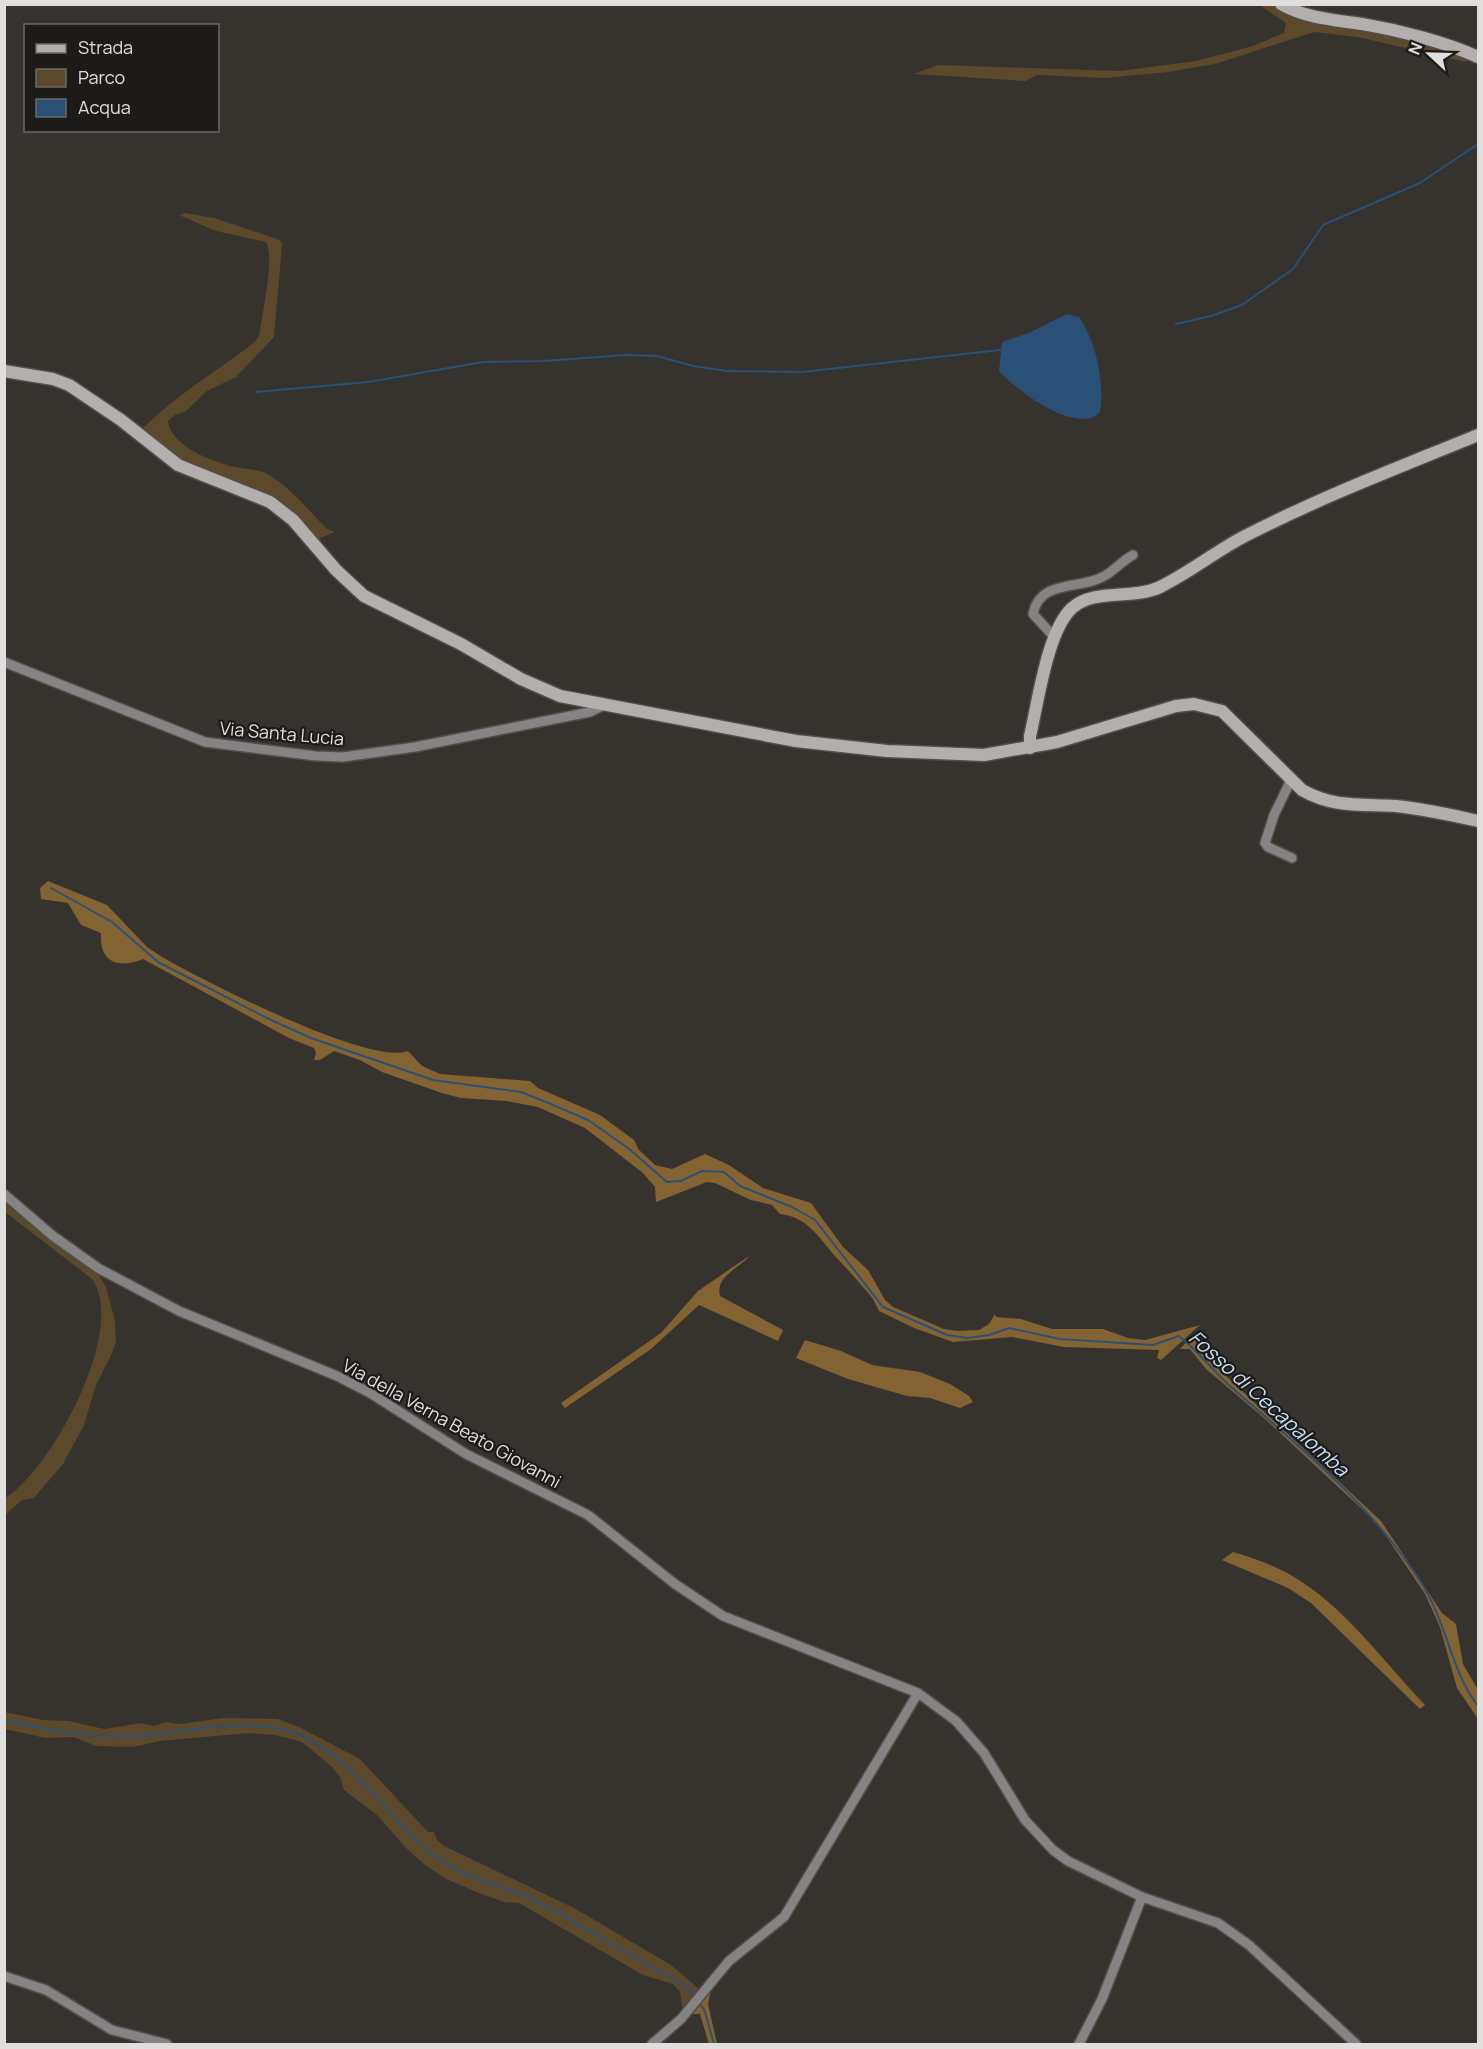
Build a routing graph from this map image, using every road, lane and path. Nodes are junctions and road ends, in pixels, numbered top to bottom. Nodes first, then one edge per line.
1 (1281, 4) edge
2 (1479, 57) edge
3 (4, 371) edge
4 (1479, 435) edge
5 (1132, 555) dead end
6 (1055, 638) junction
7 (4, 662) edge
8 (602, 705) junction
9 (1030, 748) junction
10 (1291, 780) junction
11 (1479, 821) edge
12 (1292, 858) dead end
13 (4, 1194) edge
14 (918, 1693) junction
15 (1142, 1897) junction
16 (4, 1976) edge
17 (167, 2044) edge
18 (652, 2044) edge
19 (1079, 2044) edge
20 (1356, 2044) edge

1 - 2 main road
3 - 8 main road
4 - 6 main road
5 - 6 street
6 - 9 main road
7 - 8 street, Via Santa Lucia
8 - 9 main road
9 - 10 main road
10 - 11 main road
10 - 12 street
13 - 14 street, Via della Verna Beato Giovanni
14 - 15 street, Via della Verna Beato Giovanni
14 - 18 street
15 - 19 street
15 - 20 street, Via della Verna Beato Giovanni
16 - 17 street

